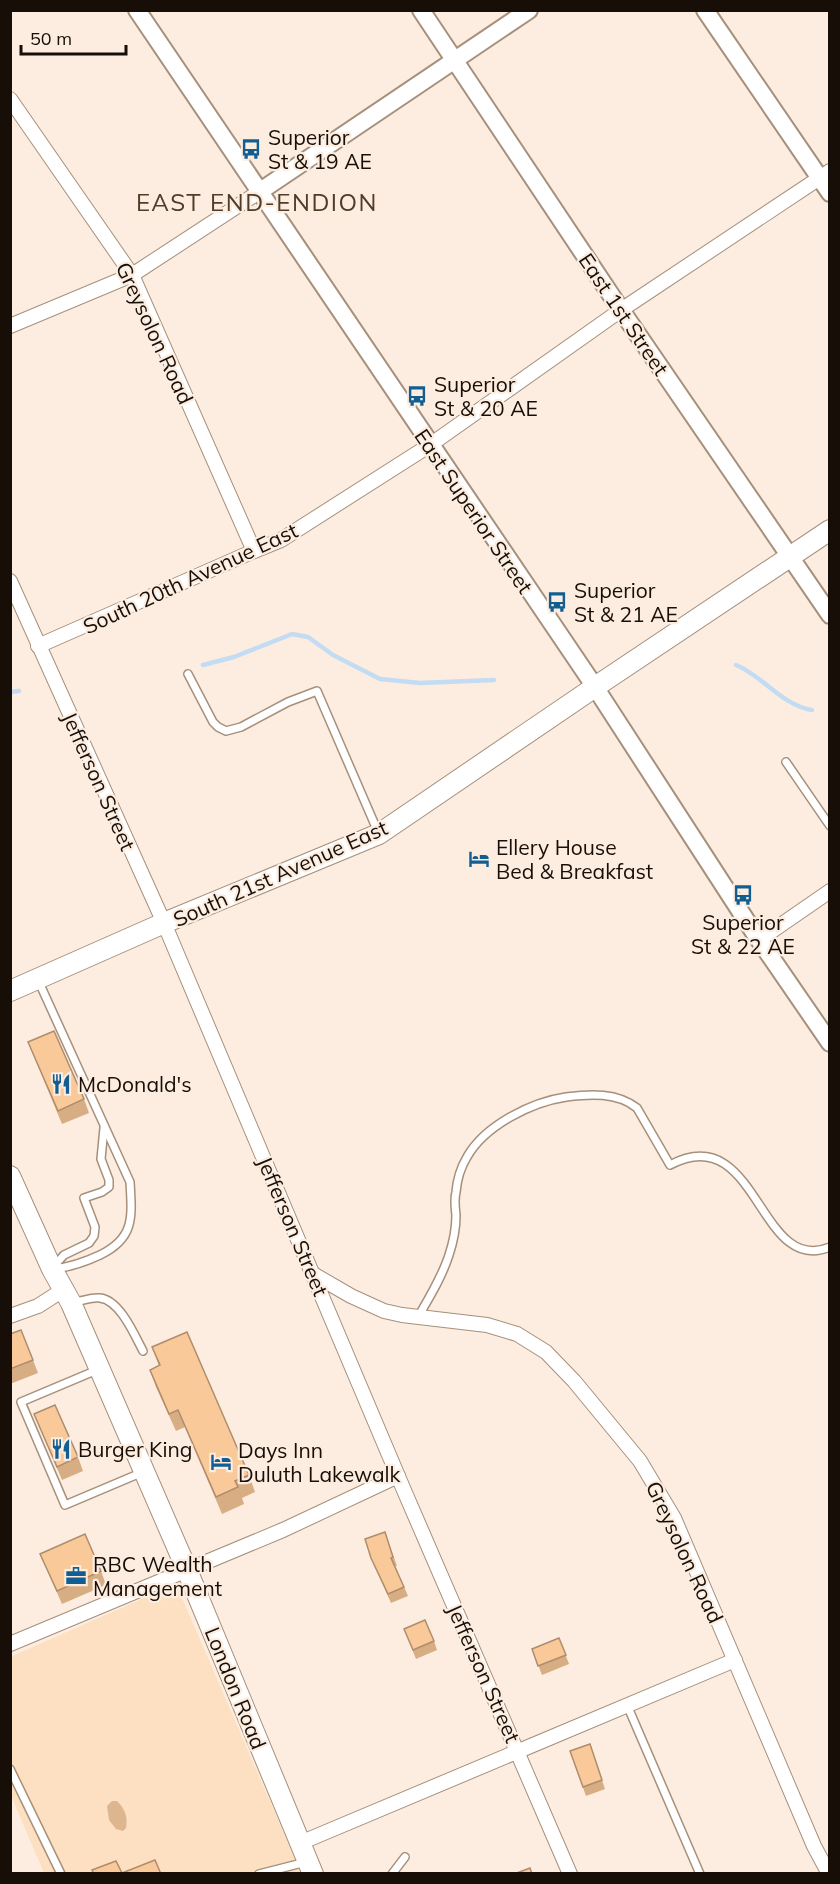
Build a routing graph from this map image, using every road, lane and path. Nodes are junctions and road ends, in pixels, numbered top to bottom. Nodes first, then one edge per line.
1 (136, 10) edge
2 (421, 10) edge
3 (529, 10) edge
4 (705, 10) edge
5 (455, 59) junction
6 (10, 99) edge
7 (825, 174) edge
8 (259, 192) junction
9 (830, 193) edge
10 (132, 275) junction
11 (621, 310) junction
12 (10, 326) edge
13 (430, 445) junction
14 (830, 530) edge
15 (254, 551) junction
16 (791, 557) junction
17 (10, 581) edge
18 (830, 615) edge
19 (38, 646) junction
20 (188, 675) dead end
21 (595, 687) junction
22 (786, 762) dead end
23 (830, 826) edge
24 (379, 834) junction
25 (830, 891) edge
26 (164, 923) junction
27 (759, 940) junction
28 (38, 980) junction
29 (10, 992) edge
30 (830, 1043) edge
31 (104, 1126) junction
32 (10, 1176) edge
33 (830, 1247) edge
34 (52, 1269) junction
35 (313, 1274) junction
36 (67, 1297) junction
37 (10, 1316) edge
38 (418, 1317) junction
39 (143, 1351) dead end
40 (99, 1369) junction
41 (144, 1472) junction
42 (398, 1476) junction
43 (187, 1570) junction
44 (10, 1644) edge
45 (735, 1660) junction
46 (627, 1705) junction
47 (518, 1751) junction
48 (10, 1768) edge
49 (300, 1843) junction
50 (405, 1857) dead end
51 (310, 1867) edge
52 (61, 1874) edge
53 (259, 1874) edge
54 (392, 1874) edge
55 (570, 1874) edge
56 (700, 1874) edge
57 (829, 1874) edge

1 - 8 street, East Superior Street
2 - 5 street, East 1st Street
3 - 5 street
4 - 7 street
5 - 8 street
5 - 11 street, East 1st Street
6 - 10 street, Greysolon Road
7 - 9 street
7 - 11 street, South 20th Avenue East
8 - 10 street
8 - 13 street, East Superior Street
10 - 12 street
10 - 15 street, Greysolon Road
11 - 13 street, South 20th Avenue East
11 - 16 street, East 1st Street
13 - 15 street, South 20th Avenue East
13 - 21 street, East Superior Street
14 - 16 main road, South 21st Avenue East
15 - 19 street, South 20th Avenue East
16 - 18 street, East 1st Street
16 - 21 main road, South 21st Avenue East
17 - 19 street, Jefferson Street
19 - 26 street, Jefferson Street
20 - 24 lane
21 - 24 main road, South 21st Avenue East
21 - 27 street, East Superior Street
22 - 23 lane
24 - 26 main road, South 21st Avenue East
25 - 27 street
26 - 28 main road, South 21st Avenue East
26 - 35 street, Jefferson Street
27 - 30 street, East Superior Street
28 - 29 main road, South 21st Avenue East
28 - 31 lane
31 - 34 lane
31 - 34 lane
32 - 34 main road, London Road
33 - 38 lane
34 - 36 main road, London Road
35 - 38 street, Greysolon Road
35 - 42 street, Jefferson Street
36 - 37 street
36 - 39 lane
36 - 40 main road, London Road
38 - 45 street, Greysolon Road
40 - 41 main road, London Road
40 - 41 lane
41 - 43 main road, London Road
42 - 43 street
42 - 47 street, Jefferson Street
43 - 44 street
43 - 49 main road, London Road
45 - 46 street
45 - 57 street, Greysolon Road
46 - 47 street
46 - 56 lane
47 - 49 street
47 - 55 street, Jefferson Street
48 - 52 lane
49 - 51 main road, London Road
50 - 54 lane
51 - 53 lane

